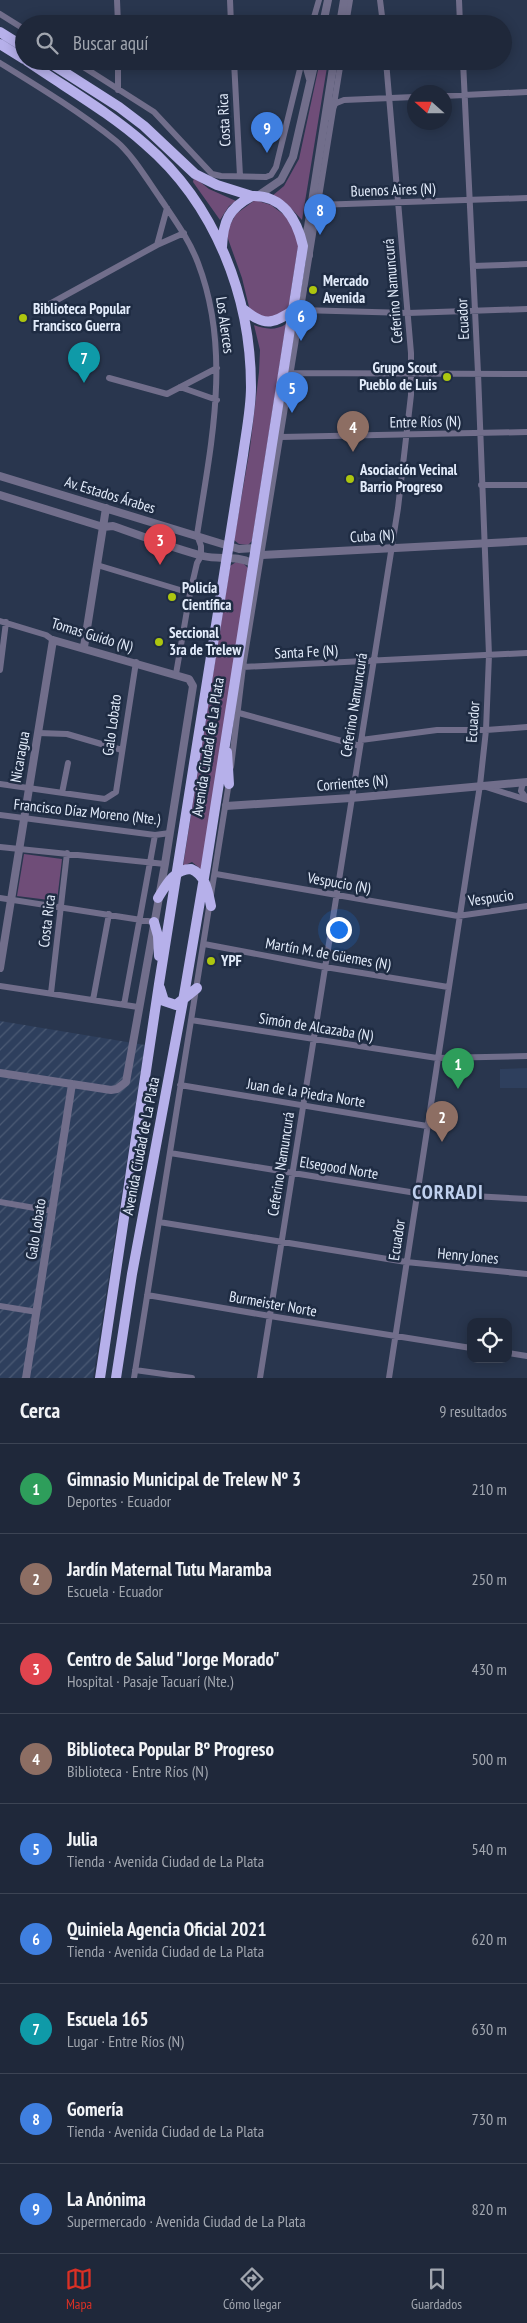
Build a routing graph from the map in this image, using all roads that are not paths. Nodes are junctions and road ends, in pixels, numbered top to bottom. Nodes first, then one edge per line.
1 (117, 0) edge
2 (230, 0) edge
3 (319, 0) edge
4 (328, 0) edge
5 (344, 0) edge
6 (350, 0) edge
7 (380, 0) edge
8 (459, 0) edge
9 (0, 14) edge
10 (118, 15) edge
11 (231, 15) edge
12 (315, 15) edge
13 (325, 15) edge
14 (342, 15) edge
15 (348, 15) edge
16 (382, 15) edge
17 (460, 15) edge
18 (15, 23) edge
19 (0, 32) edge
20 (15, 41) edge
21 (0, 44) edge
22 (15, 53) edge
23 (3, 65) edge
24 (40, 70) edge
25 (61, 70) edge
26 (88, 70) edge
27 (118, 70) edge
28 (234, 70) edge
29 (302, 70) edge
30 (307, 70) edge
31 (313, 70) edge
32 (333, 70) edge
33 (339, 70) edge
34 (387, 70) edge
35 (464, 70) edge
36 (0, 72) edge
37 (310, 82) junction
38 (118, 90) junction
39 (527, 92) edge
40 (465, 95) junction
41 (452, 96) edge
42 (407, 98) edge
43 (389, 99) junction
44 (334, 104) junction
45 (324, 125) junction
46 (240, 176) junction
47 (256, 196) junction
48 (527, 198) edge
49 (470, 200) junction
50 (398, 203) junction
51 (316, 205) junction
52 (167, 208) junction
53 (308, 227) junction
54 (184, 233) junction
55 (157, 245) junction
56 (303, 246) junction
57 (222, 247) junction
58 (309, 255) junction
59 (527, 264) edge
60 (473, 266) junction
61 (46, 306) dead end
62 (243, 309) junction
63 (297, 310) junction
64 (527, 310) edge
65 (475, 311) junction
66 (408, 313) junction
67 (217, 368) junction
68 (290, 373) junction
69 (412, 373) junction
70 (478, 373) junction
71 (527, 374) edge
72 (109, 378) dead end
73 (180, 387) junction
74 (216, 400) junction
75 (285, 406) junction
76 (276, 426) junction
77 (527, 432) edge
78 (480, 434) junction
79 (407, 435) junction
80 (281, 437) junction
81 (0, 476) edge
82 (481, 485) junction
83 (527, 485) edge
84 (0, 494) edge
85 (106, 508) junction
86 (103, 527) junction
87 (197, 535) junction
88 (527, 541) edge
89 (483, 544) junction
90 (226, 545) junction
91 (391, 549) junction
92 (258, 552) junction
93 (202, 556) junction
94 (224, 559) junction
95 (252, 563) junction
96 (97, 565) junction
97 (190, 594) junction
98 (3, 622) edge
99 (53, 640) junction
100 (84, 647) junction
101 (527, 653) edge
102 (489, 655) junction
103 (374, 661) junction
104 (136, 662) junction
105 (244, 667) junction
106 (0, 670) edge
107 (176, 674) junction
108 (239, 713) junction
109 (527, 727) edge
110 (486, 730) junction
111 (38, 732) junction
112 (225, 733) junction
113 (361, 743) junction
114 (122, 750) junction
115 (68, 763) dead end
116 (525, 782) edge
117 (0, 784) edge
118 (229, 784) junction
119 (480, 785) junction
120 (28, 788) junction
121 (62, 793) junction
122 (351, 798) junction
123 (527, 800) edge
124 (226, 806) junction
125 (0, 815) edge
126 (24, 818) junction
127 (170, 833) junction
128 (155, 835) junction
129 (0, 847) edge
130 (18, 849) junction
131 (67, 853) junction
132 (150, 863) junction
133 (165, 864) junction
134 (178, 873) junction
135 (216, 874) junction
136 (203, 878) junction
137 (336, 896) junction
138 (0, 898) edge
139 (158, 898) junction
140 (10, 899) junction
141 (211, 906) junction
142 (527, 906) edge
143 (62, 907) junction
144 (109, 914) junction
145 (458, 916) junction
146 (140, 920) junction
147 (154, 922) junction
148 (204, 944) junction
149 (325, 967) junction
150 (0, 968) edge
151 (159, 984) junction
152 (0, 986) edge
153 (448, 987) junction
154 (197, 988) junction
155 (51, 993) junction
156 (93, 1000) junction
157 (183, 1001) junction
158 (124, 1005) junction
159 (138, 1007) junction
160 (191, 1020) junction
161 (313, 1039) junction
162 (527, 1056) edge
163 (437, 1058) junction
164 (0, 1073) edge
165 (72, 1084) junction
166 (180, 1085) junction
167 (303, 1107) junction
168 (427, 1126) junction
169 (170, 1153) junction
170 (292, 1174) junction
171 (416, 1193) junction
172 (527, 1199) edge
173 (0, 1202) edge
174 (52, 1211) junction
175 (159, 1222) junction
176 (282, 1243) junction
177 (406, 1262) junction
178 (527, 1274) edge
179 (147, 1295) junction
180 (0, 1306) edge
181 (37, 1312) junction
182 (270, 1316) junction
183 (395, 1336) junction
184 (467, 1347) edge
185 (512, 1354) edge
186 (527, 1356) edge
187 (135, 1370) junction
188 (26, 1378) edge
189 (100, 1378) edge
190 (116, 1378) edge
191 (134, 1378) edge
192 (192, 1378) edge
193 (260, 1378) edge
194 (388, 1378) edge

1 - 10 street
2 - 11 street
3 - 12 street
4 - 13 street
5 - 14 street
6 - 15 street
7 - 16 street
8 - 17 street
9 - 18 street
19 - 20 highway
21 - 22 highway
23 - 36 street
23 - 52 street, Los Alerces
24 - 57 highway
25 - 47 highway
26 - 38 street
27 - 38 street
28 - 46 street, Costa Rica
29 - 46 street
30 - 37 street
31 - 37 street
32 - 45 street, Avenida Ciudad de La Plata
33 - 44 street, Avenida Ciudad de La Plata
34 - 43 street, Ceferino Namuncurá
35 - 40 street, Ecuador
37 - 47 street
38 - 46 street
39 - 40 street
40 - 41 street
40 - 49 street, Ecuador
42 - 43 street
43 - 44 street
43 - 50 street, Ceferino Namuncurá
44 - 45 street
44 - 51 street, Avenida Ciudad de La Plata
45 - 53 street, Avenida Ciudad de La Plata
47 - 56 highway
47 - 57 highway
48 - 49 street, Buenos Aires (N)
49 - 50 street, Buenos Aires (N)
49 - 60 street, Ecuador
50 - 51 street, Buenos Aires (N)
50 - 66 street, Ceferino Namuncurá
51 - 58 street, Avenida Ciudad de La Plata
52 - 54 street, Los Alerces
52 - 55 street
53 - 56 street, Avenida Ciudad de La Plata
53 - 58 street
54 - 55 street
54 - 67 street, Los Alerces
55 - 61 street
56 - 63 highway, Avenida Ciudad de La Plata
57 - 62 highway
58 - 63 street, Avenida Ciudad de La Plata
59 - 60 street
60 - 65 street, Ecuador
62 - 63 highway
62 - 90 highway, Avenida Ciudad de La Plata
63 - 66 street
63 - 68 street, Avenida Ciudad de La Plata
63 - 76 highway, Avenida Ciudad de La Plata
64 - 65 street
65 - 66 street
65 - 70 street, Ecuador
66 - 69 street, Ceferino Namuncurá
67 - 73 street
67 - 74 street, Los Alerces
68 - 69 street
68 - 75 street, Avenida Ciudad de La Plata
69 - 70 street
69 - 79 street, Ceferino Namuncurá
70 - 71 street
70 - 78 street, Ecuador
72 - 73 street
73 - 74 street
74 - 87 street, Los Alerces
75 - 76 highway
75 - 80 street, Avenida Ciudad de La Plata
76 - 80 highway
76 - 92 highway, Avenida Ciudad de La Plata
77 - 78 street, Entre Ríos (N)
78 - 79 street, Entre Ríos (N)
78 - 82 street, Ecuador
79 - 80 street, Entre Ríos (N)
79 - 91 street, Ceferino Namuncurá
80 - 92 street, Avenida Ciudad de La Plata
81 - 85 street, Av. Estados Árabes
82 - 83 street
82 - 89 street, Ecuador
84 - 86 street, Av. Estados Árabes
85 - 86 street
85 - 87 street, Av. Estados Árabes
86 - 93 street, Av. Estados Árabes
86 - 96 street
87 - 90 street, Av. Estados Árabes
87 - 93 street, Los Alerces
88 - 89 street, Cuba (N)
89 - 91 street, Cuba (N)
89 - 102 street, Ecuador
90 - 92 street, Av. Estados Árabes
90 - 94 highway, Avenida Ciudad de La Plata
91 - 92 street, Cuba (N)
91 - 103 street, Ceferino Namuncurá
92 - 95 highway, Avenida Ciudad de La Plata
92 - 105 street, Avenida Ciudad de La Plata
93 - 94 street, Av. Estados Árabes
93 - 97 street
94 - 95 street, Av. Estados Árabes
94 - 134 highway, Avenida Ciudad de La Plata
95 - 112 highway, Avenida Ciudad de La Plata
96 - 97 street
96 - 100 street
97 - 107 street
98 - 99 street, Tomas Guido (N)
98 - 106 street
99 - 100 street, Tomas Guido (N)
99 - 111 street, Nicaragua
100 - 104 street, Tomas Guido (N)
101 - 102 street, Santa Fe (N)
102 - 103 street, Santa Fe (N)
102 - 110 street, Ecuador
103 - 105 street, Santa Fe (N)
103 - 113 street, Ceferino Namuncurá
104 - 107 street, Tomas Guido (N)
104 - 114 street, Galo Lobato
105 - 108 street, Avenida Ciudad de La Plata
107 - 127 street, Avenida Ciudad de La Plata
108 - 113 street
108 - 118 street, Avenida Ciudad de La Plata
109 - 110 street
110 - 113 street
110 - 119 street, Ecuador
111 - 114 street
111 - 120 street, Nicaragua
112 - 118 highway
112 - 136 highway, Avenida Ciudad de La Plata
113 - 122 street, Ceferino Namuncurá
114 - 121 street, Galo Lobato
115 - 121 street
116 - 119 street, Corrientes (N)
116 - 123 street
117 - 120 street
118 - 124 street, Avenida Ciudad de La Plata
119 - 122 street, Corrientes (N)
119 - 123 street
119 - 145 street, Ecuador
120 - 121 street
120 - 126 street, Nicaragua
122 - 124 street, Corrientes (N)
122 - 137 street, Ceferino Namuncurá
124 - 135 street, Avenida Ciudad de La Plata
125 - 126 street, Francisco Díaz Moreno (Nte.)
126 - 128 street, Francisco Díaz Moreno (Nte.)
126 - 130 street, Nicaragua
127 - 128 street, Francisco Díaz Moreno (Nte.)
127 - 133 street, Avenida Ciudad de La Plata
128 - 132 street
129 - 130 street
130 - 131 street
130 - 140 street, Nicaragua
131 - 132 street
131 - 143 street, Costa Rica
132 - 133 street
132 - 146 street
133 - 139 street, Avenida Ciudad de La Plata
134 - 136 highway
134 - 139 highway
134 - 151 highway, Avenida Ciudad de La Plata
135 - 137 street, Vespucio (N)
135 - 141 street, Avenida Ciudad de La Plata
136 - 141 highway
136 - 157 highway, Avenida Ciudad de La Plata
137 - 145 street, Vespucio (N)
137 - 149 street, Ceferino Namuncurá
138 - 140 street
139 - 147 street, Avenida Ciudad de La Plata
140 - 143 street
140 - 150 street, Nicaragua
141 - 148 street, Avenida Ciudad de La Plata
142 - 145 street, Vespucio
143 - 144 street
143 - 155 street, Costa Rica
144 - 146 street
144 - 156 street
145 - 153 street, Ecuador
146 - 147 street
146 - 158 street
147 - 151 highway
147 - 159 street, Avenida Ciudad de La Plata
148 - 149 street, Martín M. de Güemes (N)
148 - 154 street, Avenida Ciudad de La Plata
149 - 153 street, Martín M. de Güemes (N)
149 - 161 street, Ceferino Namuncurá
151 - 157 highway
151 - 189 highway, Avenida Ciudad de La Plata
152 - 155 street
153 - 163 street, Ecuador
154 - 157 highway
154 - 160 street, Avenida Ciudad de La Plata
155 - 156 street
156 - 158 street
157 - 190 highway, Avenida Ciudad de La Plata
158 - 159 street
159 - 165 street, Avenida Ciudad de La Plata
160 - 161 street, Simón de Alcazaba (N)
160 - 166 street, Avenida Ciudad de La Plata
161 - 163 street, Simón de Alcazaba (N)
161 - 167 street, Ceferino Namuncurá
162 - 163 street, Simón de Alcazaba (N)
163 - 168 street, Ecuador
164 - 165 street
165 - 174 street, Galo Lobato
166 - 167 street, Juan de la Piedra Norte
166 - 169 street, Avenida Ciudad de La Plata
167 - 168 street, Juan de la Piedra Norte
167 - 170 street, Ceferino Namuncurá
168 - 171 street, Ecuador
169 - 170 street, Elsegood Norte
169 - 175 street, Avenida Ciudad de La Plata
170 - 171 street, Elsegood Norte
170 - 176 street, Ceferino Namuncurá
171 - 172 street, Elsegood Norte
171 - 177 street, Ecuador
173 - 174 street
174 - 181 street, Galo Lobato
175 - 176 street, Henry Jones
175 - 179 street, Avenida Ciudad de La Plata
176 - 177 street, Henry Jones
176 - 182 street, Ceferino Namuncurá
177 - 178 street, Henry Jones
177 - 183 street, Ecuador
179 - 182 street, Burmeister Norte
179 - 187 street, Avenida Ciudad de La Plata
180 - 181 street
181 - 188 street, Galo Lobato
182 - 183 street, Burmeister Norte
182 - 193 street, Ceferino Namuncurá
183 - 184 street, Burmeister Norte
183 - 194 street, Ecuador
185 - 186 street
187 - 191 street, Avenida Ciudad de La Plata
187 - 192 street

